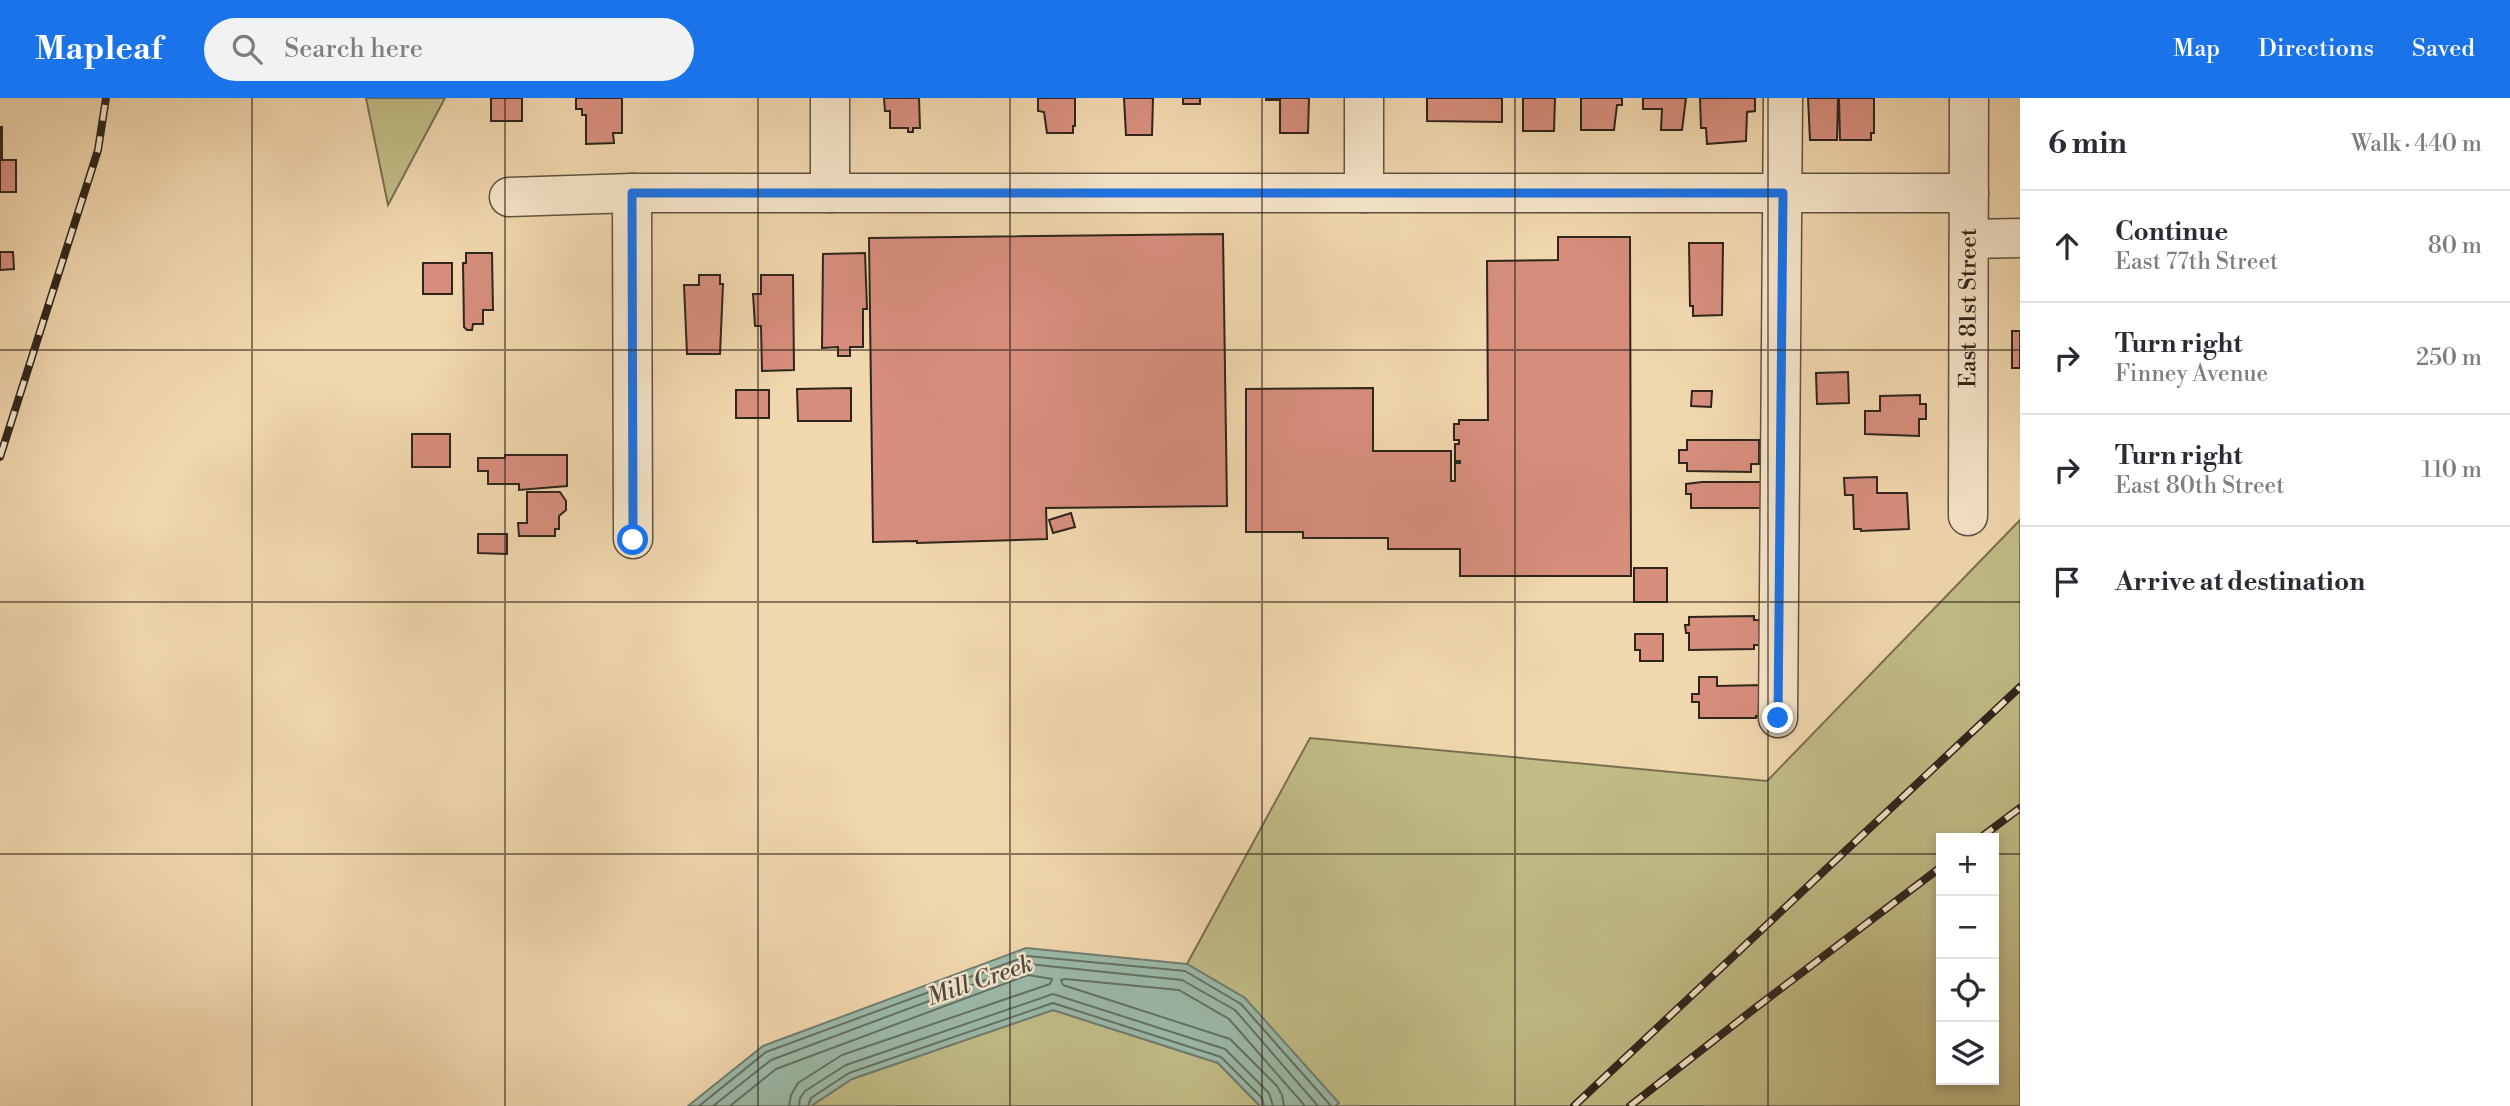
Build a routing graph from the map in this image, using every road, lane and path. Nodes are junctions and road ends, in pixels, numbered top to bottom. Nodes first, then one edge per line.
1 (830, 98) edge
2 (1364, 98) edge
3 (1783, 98) edge
4 (1969, 98) edge
5 (632, 193) junction
6 (830, 193) junction
7 (1364, 193) junction
8 (1783, 193) junction
9 (1969, 193) junction
10 (509, 197) dead end
11 (2020, 238) edge
12 (1969, 239) junction
13 (1968, 516) dead end
14 (633, 540) dead end
15 (1778, 718) dead end

1 - 6 street
2 - 7 street
3 - 8 street
4 - 9 street, East 81st Street
5 - 6 street
5 - 10 street
5 - 14 street
6 - 7 street
7 - 8 street
8 - 9 street
8 - 15 street
9 - 12 street, East 81st Street
11 - 12 street
12 - 13 street, East 81st Street

